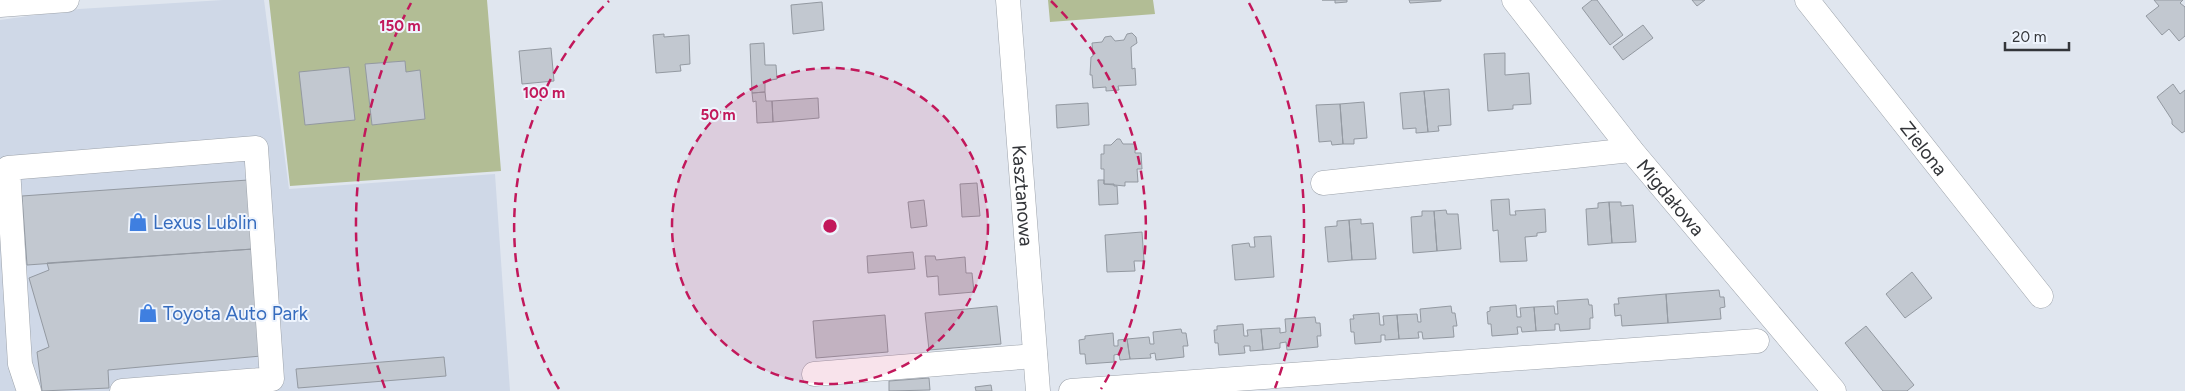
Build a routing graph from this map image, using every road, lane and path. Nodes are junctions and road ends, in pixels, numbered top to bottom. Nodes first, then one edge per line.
1 (67, 0) edge
2 (1008, 0) edge
3 (1514, 0) edge
4 (1807, 0) edge
5 (0, 5) edge
6 (1631, 150) junction
7 (4, 168) edge
8 (1323, 183) dead end
9 (2042, 296) dead end
10 (1757, 341) dead end
11 (1035, 356) junction
12 (10, 365) edge
13 (814, 374) dead end
14 (29, 391) edge
15 (122, 391) edge
16 (1038, 391) edge
17 (1071, 391) edge
18 (1834, 391) edge

1 - 5 street
2 - 11 street, Kasztanowa
3 - 6 street, Migdałowa
4 - 9 street, Zielona
6 - 8 street
6 - 18 street, Migdałowa
7 - 12 street
7 - 15 street
10 - 17 street
11 - 13 street
11 - 16 street, Kasztanowa
12 - 14 street

